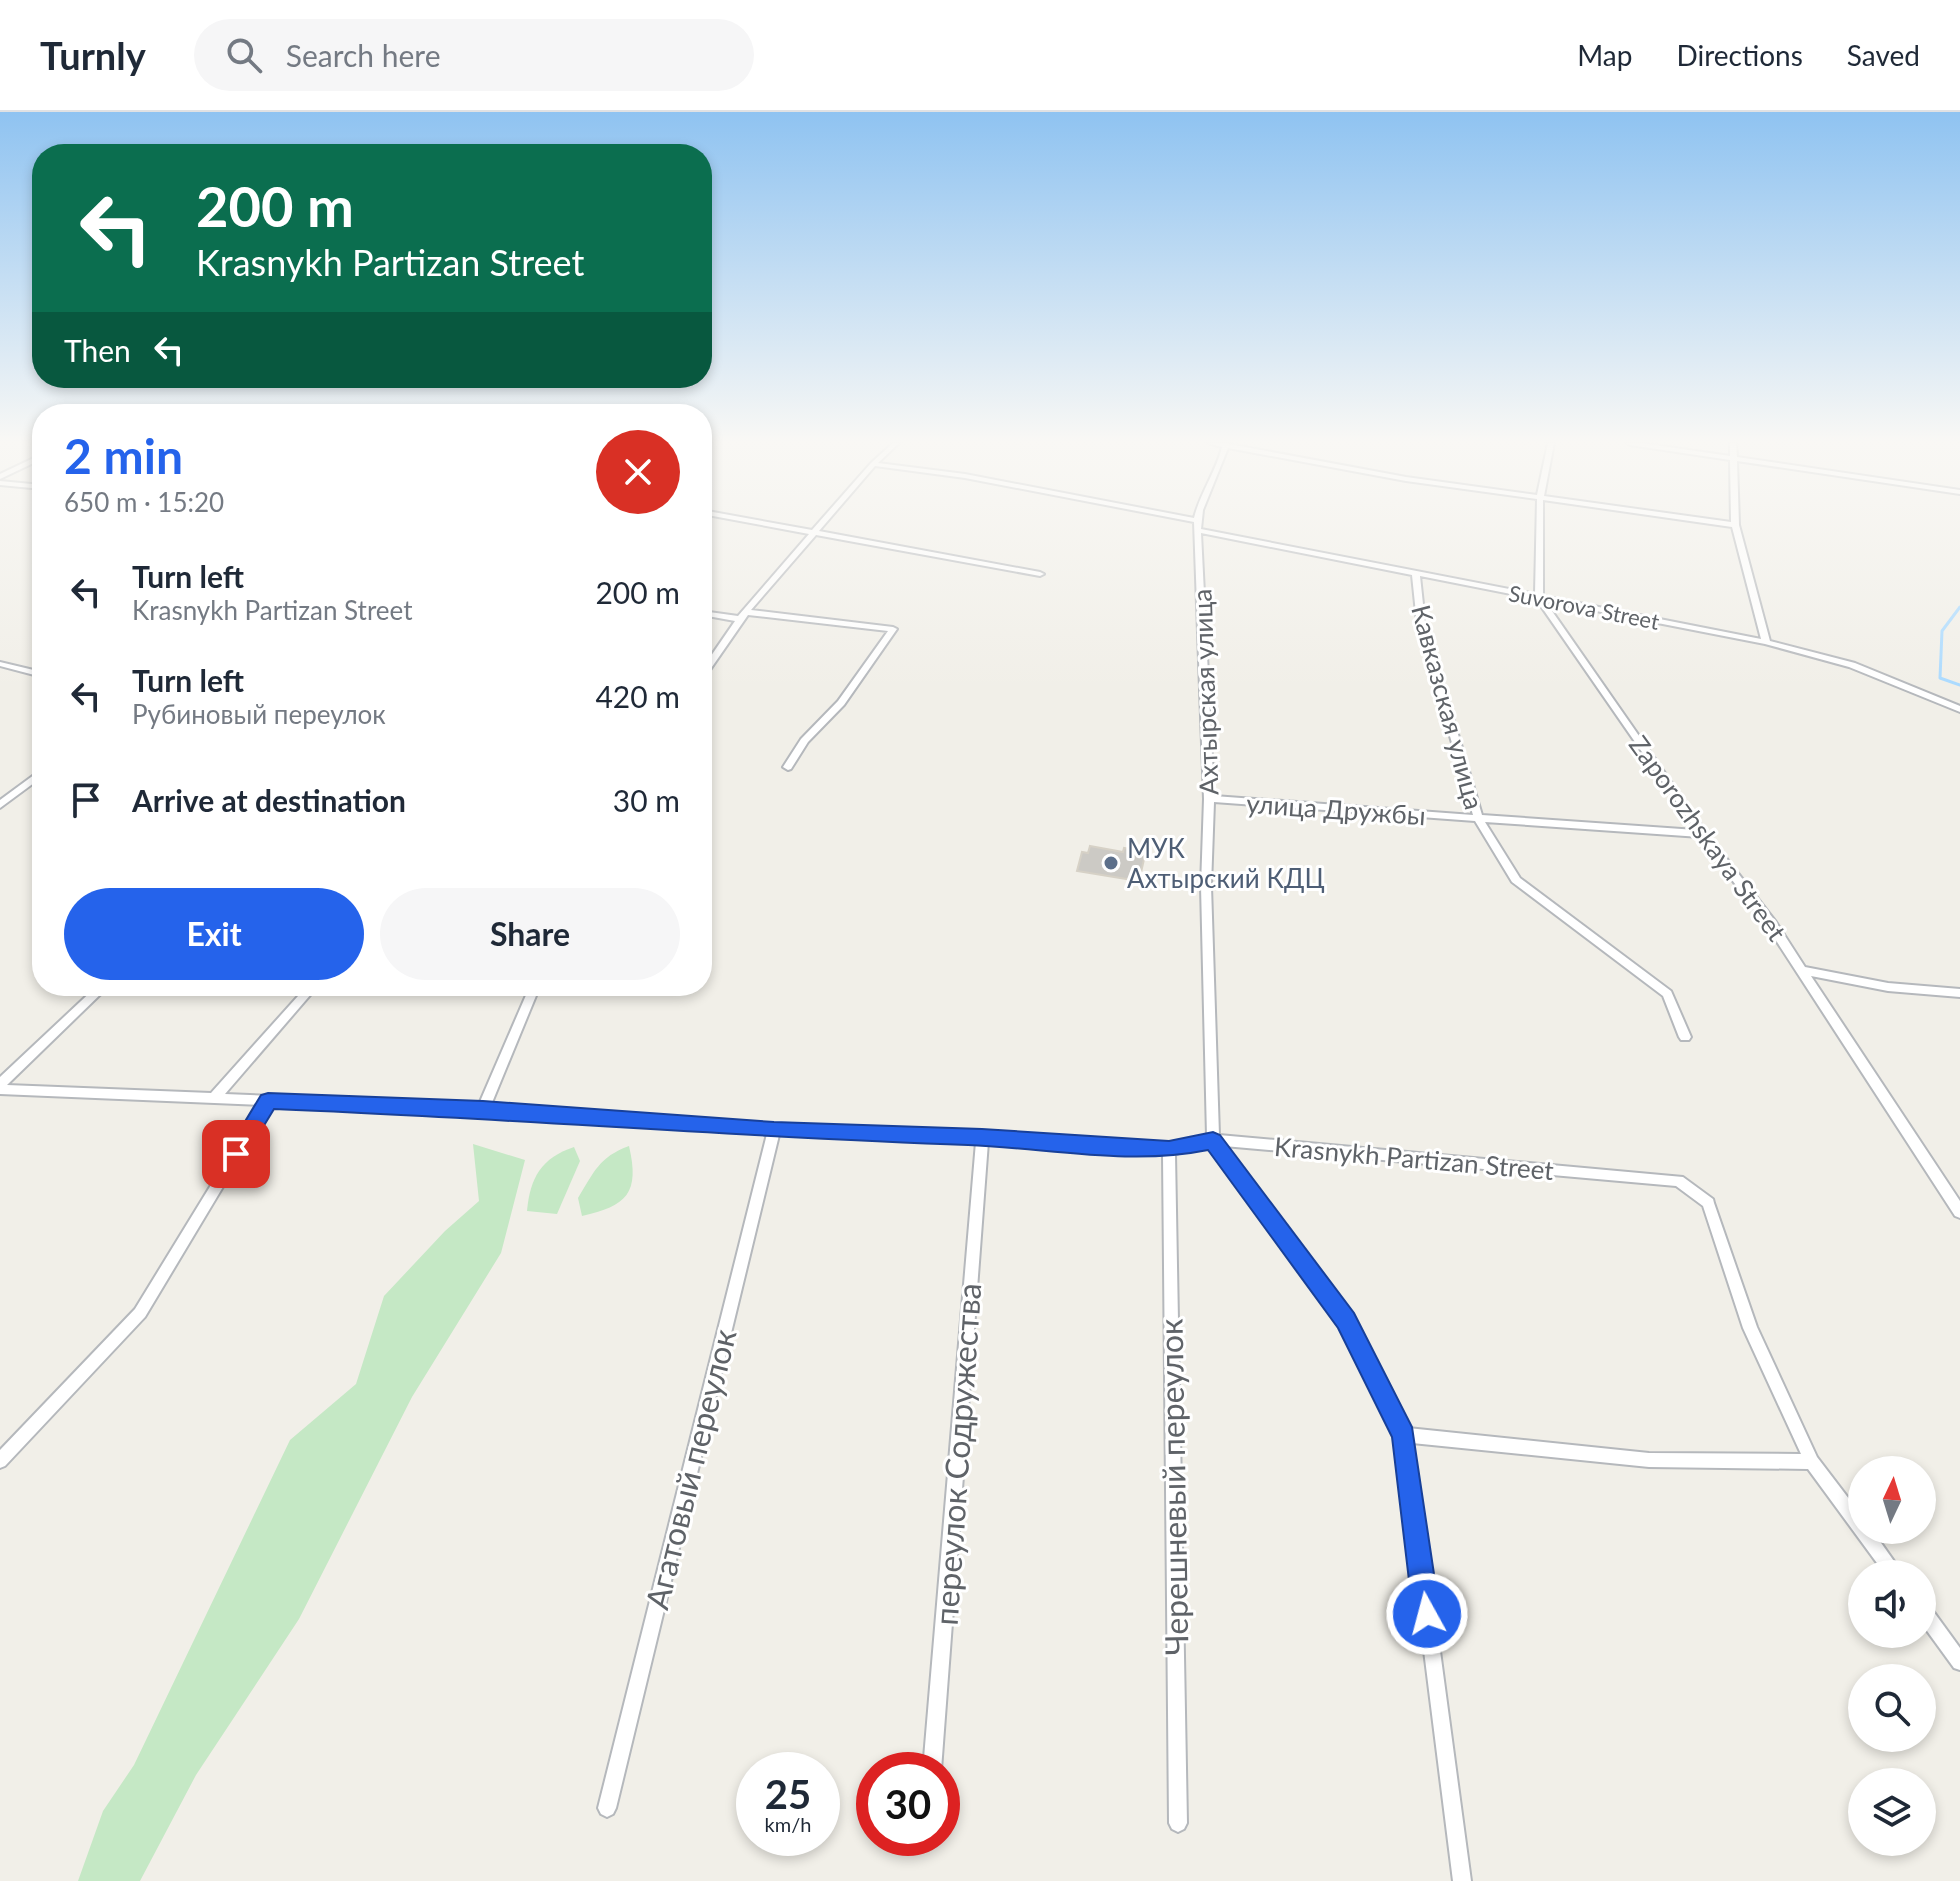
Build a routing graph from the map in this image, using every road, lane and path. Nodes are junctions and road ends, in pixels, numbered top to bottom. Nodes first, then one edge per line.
1 (1735, 525) edge
2 (771, 526) edge
3 (821, 526) edge
4 (1199, 526) joint
5 (1540, 526) edge
6 (814, 534) junction
7 (1040, 574) dead end
8 (1416, 575) junction
9 (1539, 598) junction
10 (712, 614) edge
11 (743, 616) junction
12 (1766, 642) junction
13 (712, 661) edge
14 (0, 664) edge
15 (32, 672) edge
16 (1960, 709) edge
17 (788, 767) dead end
18 (32, 780) edge
19 (1209, 799) junction
20 (0, 805) edge
21 (1479, 820) junction
22 (1703, 834) junction
23 (1802, 970) junction
24 (1960, 993) edge
25 (94, 996) edge
26 (304, 996) edge
27 (531, 996) edge
28 (1685, 1037) dead end
29 (0, 1086) edge
30 (215, 1097) junction
31 (268, 1101) junction
32 (483, 1109) junction
33 (774, 1130) junction
34 (982, 1137) junction
35 (1213, 1140) junction
36 (1169, 1150) junction
37 (1960, 1212) edge
38 (1404, 1435) junction
39 (0, 1461) edge
40 (1812, 1462) junction
41 (1848, 1511) edge
42 (1936, 1629) edge
43 (1960, 1662) edge
44 (933, 1752) edge
45 (607, 1808) dead end
46 (1178, 1823) dead end
47 (1462, 1881) edge

1 - 12 street
2 - 6 street
3 - 6 street
4 - 8 street, Suvorova Street
4 - 19 street, Ахтырская улица
5 - 9 street
6 - 7 street
6 - 11 street
8 - 9 street, Suvorova Street
8 - 21 street, Кавказская улица
9 - 12 street, Suvorova Street
9 - 22 street, Zaporozhskaya Street
10 - 11 street
11 - 13 street
11 - 17 street
12 - 16 street, Suvorova Street
14 - 15 street
18 - 20 street
19 - 21 street, улица Дружбы
19 - 35 street, Ахтырская улица
21 - 22 street, улица Дружбы
21 - 28 street, Кавказская улица
22 - 23 street, Zaporozhskaya Street
23 - 24 street
23 - 37 street, Zaporozhskaya Street
25 - 29 street
26 - 30 street
27 - 32 street
29 - 30 street, Krasnykh Partizan Street
30 - 31 street, Krasnykh Partizan Street
31 - 32 street, Krasnykh Partizan Street
31 - 39 street
32 - 33 street, Krasnykh Partizan Street
33 - 34 street, Krasnykh Partizan Street
33 - 45 street, Агатовый переулок
34 - 36 street, Krasnykh Partizan Street
34 - 44 street, переулок Содружества
35 - 36 street, Krasnykh Partizan Street
35 - 38 street
35 - 40 street, Krasnykh Partizan Street
36 - 46 street, Черешневый переулок
38 - 40 street
38 - 47 street
40 - 41 street
42 - 43 street

